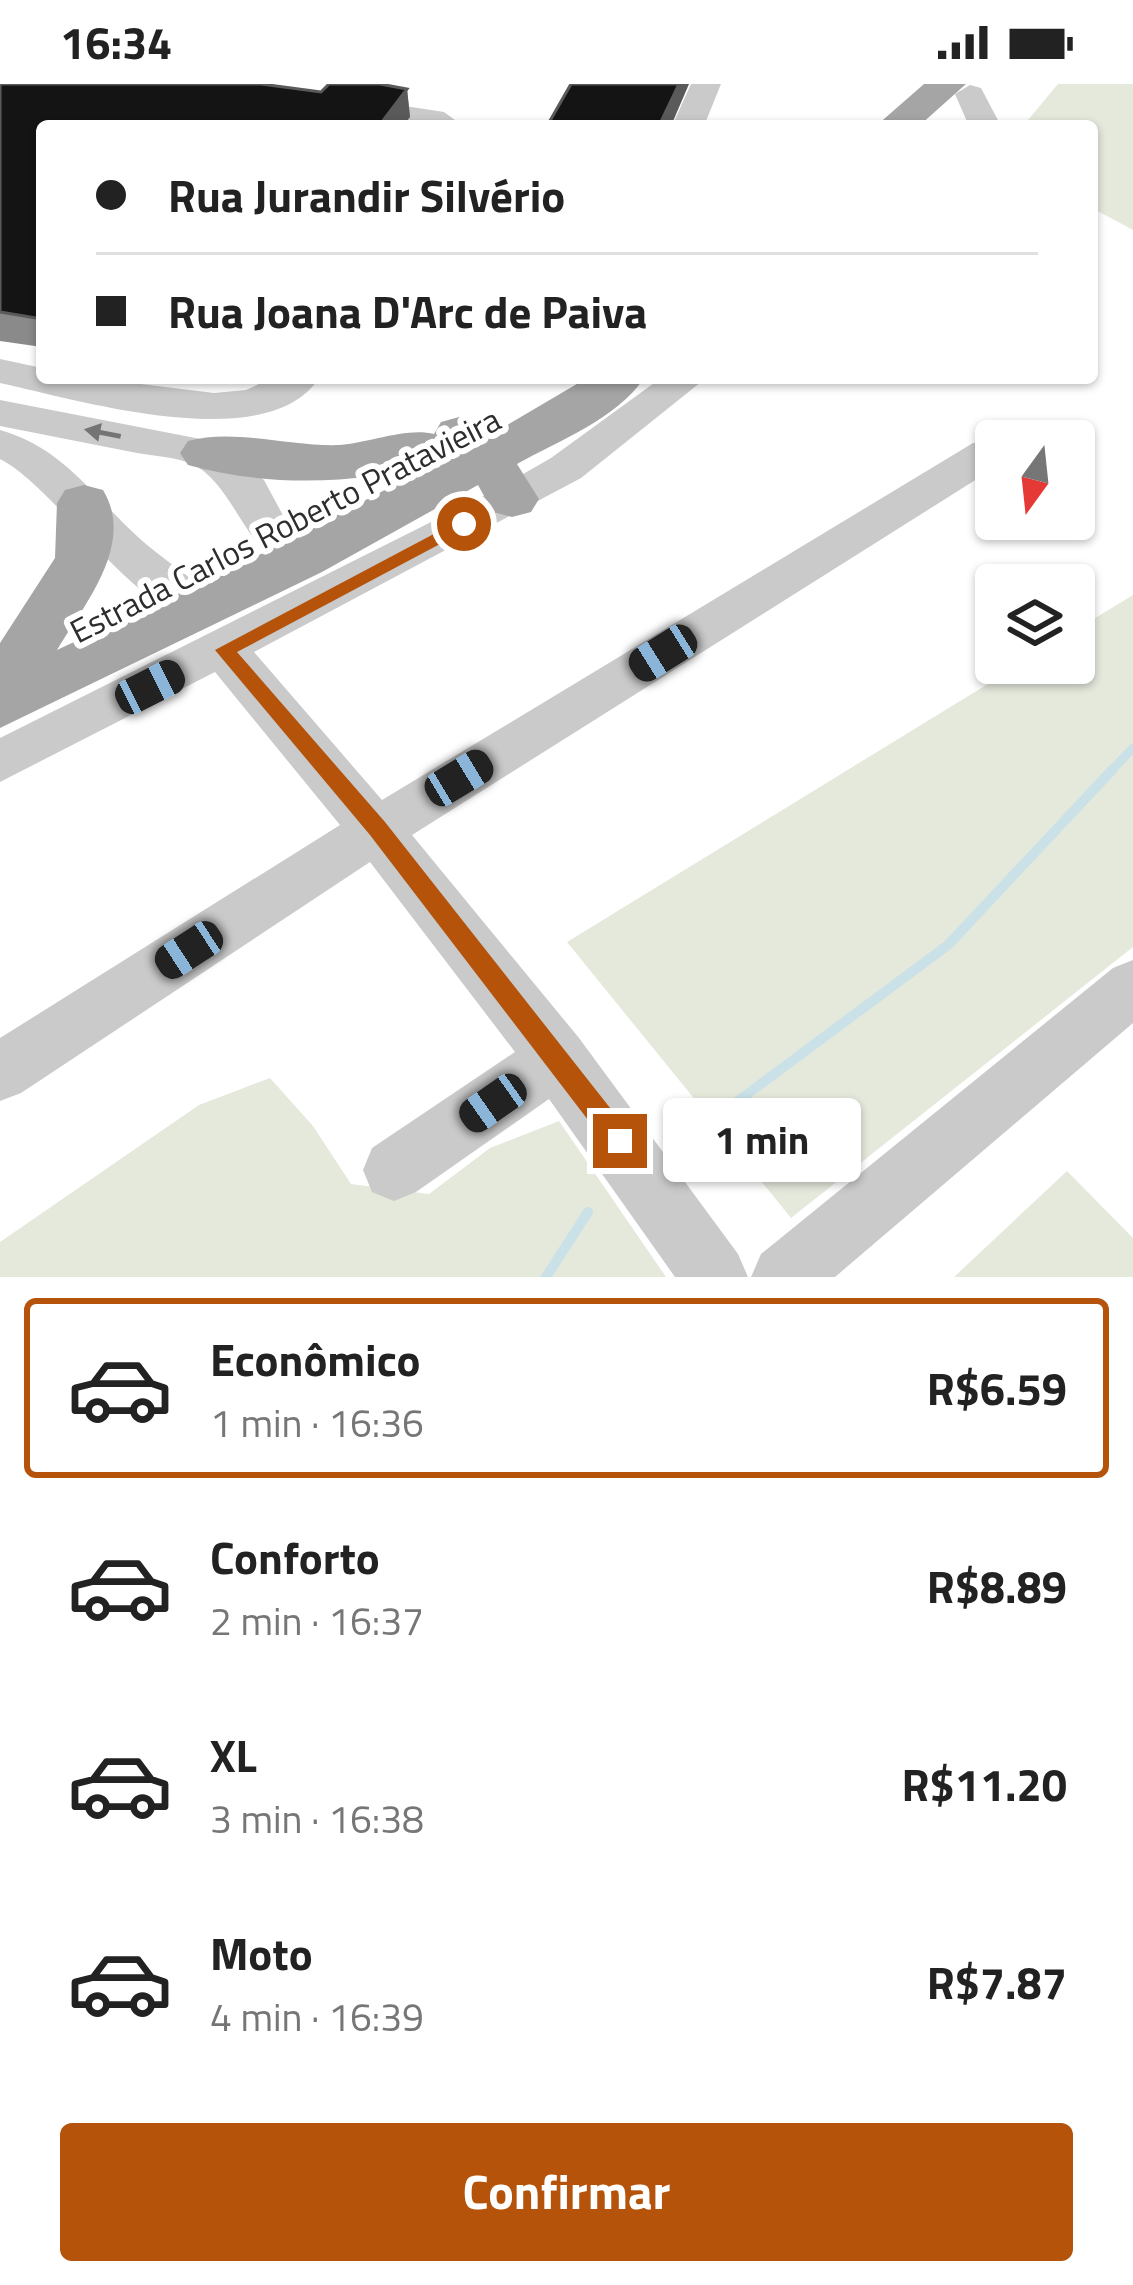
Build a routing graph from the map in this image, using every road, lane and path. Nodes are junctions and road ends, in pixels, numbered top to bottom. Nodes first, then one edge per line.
1 (706, 84) edge
2 (971, 97) edge
3 (316, 101) edge
4 (436, 120) edge
5 (691, 120) edge
6 (912, 120) edge
7 (940, 120) edge
8 (0, 371) edge
9 (36, 377) edge
10 (72, 384) edge
11 (291, 384) edge
12 (563, 384) edge
13 (612, 384) edge
14 (678, 384) edge
15 (0, 413) edge
16 (0, 443) edge
17 (206, 453) junction
18 (471, 459) junction
19 (975, 461) edge
20 (84, 503) junction
21 (286, 544) junction
22 (197, 614) junction
23 (6, 681) edge
24 (0, 761) edge
25 (377, 829) junction
26 (1133, 987) edge
27 (559, 1058) junction
28 (0, 1072) edge
29 (394, 1170) dead end
30 (715, 1277) edge
31 (784, 1277) edge

1 - 5 street
2 - 6 main road
2 - 7 main road
3 - 4 street
8 - 9 street
10 - 11 street
12 - 18 main road, Estrada Carlos Roberto Pratavieira
13 - 18 main road, Estrada Carlos Roberto Pratavieira
14 - 18 street
17 -> 15 street
16 - 20 street
17 - 18 main road
17 - 21 street
18 - 21 main road, Estrada Carlos Roberto Pratavieira
18 - 22 street
19 - 25 street
20 - 22 street
20 - 23 main road
21 - 22 main road, Estrada Carlos Roberto Pratavieira
22 - 23 main road, Estrada Carlos Roberto Pratavieira
22 - 24 street
22 - 25 street
25 - 27 street
25 - 28 street
26 - 31 street
27 - 29 street
27 - 30 street

